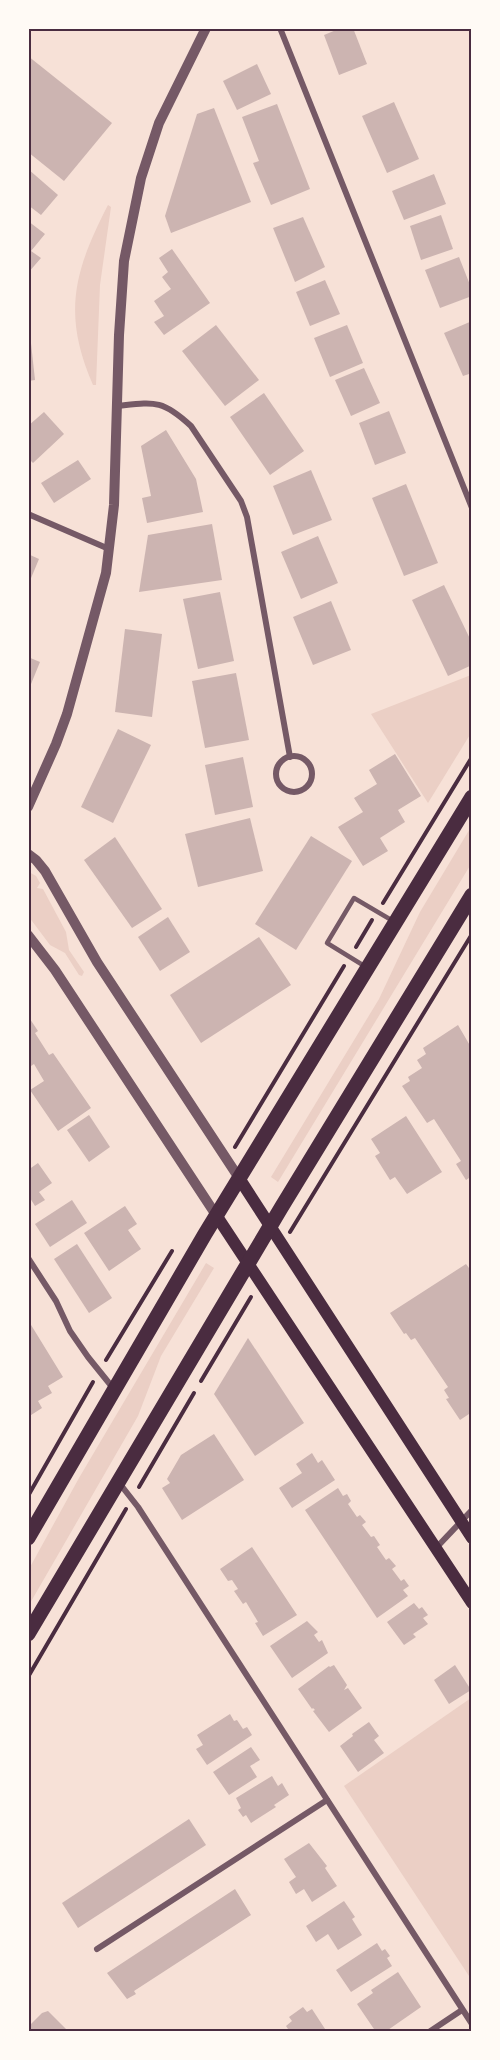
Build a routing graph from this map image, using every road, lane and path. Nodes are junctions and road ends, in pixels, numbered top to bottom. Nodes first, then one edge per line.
1 (206, 28) edge
2 (280, 28) edge
3 (117, 406) junction
4 (471, 508) edge
5 (28, 514) edge
6 (110, 549) junction
7 (290, 757) junction
8 (471, 757) edge
9 (471, 797) edge
10 (28, 807) edge
11 (28, 854) edge
12 (388, 894) dead end
13 (471, 895) edge
14 (371, 922) dead end
15 (395, 922) junction
16 (471, 934) edge
17 (28, 935) edge
18 (350, 957) junction
19 (367, 968) junction
20 (241, 1136) dead end
21 (238, 1178) junction
22 (216, 1215) junction
23 (270, 1226) junction
24 (293, 1226) dead end
25 (171, 1253) dead end
26 (28, 1258) edge
27 (249, 1262) junction
28 (242, 1312) dead end
29 (108, 1355) dead end
30 (114, 1388) junction
31 (90, 1389) dead end
32 (143, 1480) dead end
33 (118, 1481) junction
34 (28, 1496) edge
35 (471, 1510) edge
36 (461, 1522) junction
37 (117, 1526) dead end
38 (28, 1538) edge
39 (471, 1538) edge
40 (436, 1548) junction
41 (471, 1603) edge
42 (28, 1634) edge
43 (28, 1677) edge
44 (327, 1800) junction
45 (97, 1949) dead end
46 (462, 2010) junction
47 (471, 2024) edge
48 (429, 2031) edge

1 - 3 street
2 - 4 street
3 - 6 street
3 - 7 street
5 - 6 street
6 - 10 street
7 - 7 street
8 - 12 path
9 - 15 main road
11 - 21 street
13 - 23 main road
14 - 18 path
15 - 18 lane
15 - 19 main road
16 - 24 path
17 - 22 street
18 - 19 lane
18 - 20 path
19 - 21 main road
21 - 22 main road
21 - 23 main road
22 - 27 main road
22 - 30 main road
23 - 27 main road
23 - 36 main road
25 - 29 path
26 - 30 street
27 - 33 main road
27 - 40 main road
28 - 32 path
30 - 38 main road
31 - 34 path
33 - 42 main road
33 - 44 street
35 - 36 street
36 - 39 main road
36 - 40 street
37 - 43 path
40 - 41 main road
44 - 45 street
44 - 46 street
46 - 47 street
46 - 48 street

